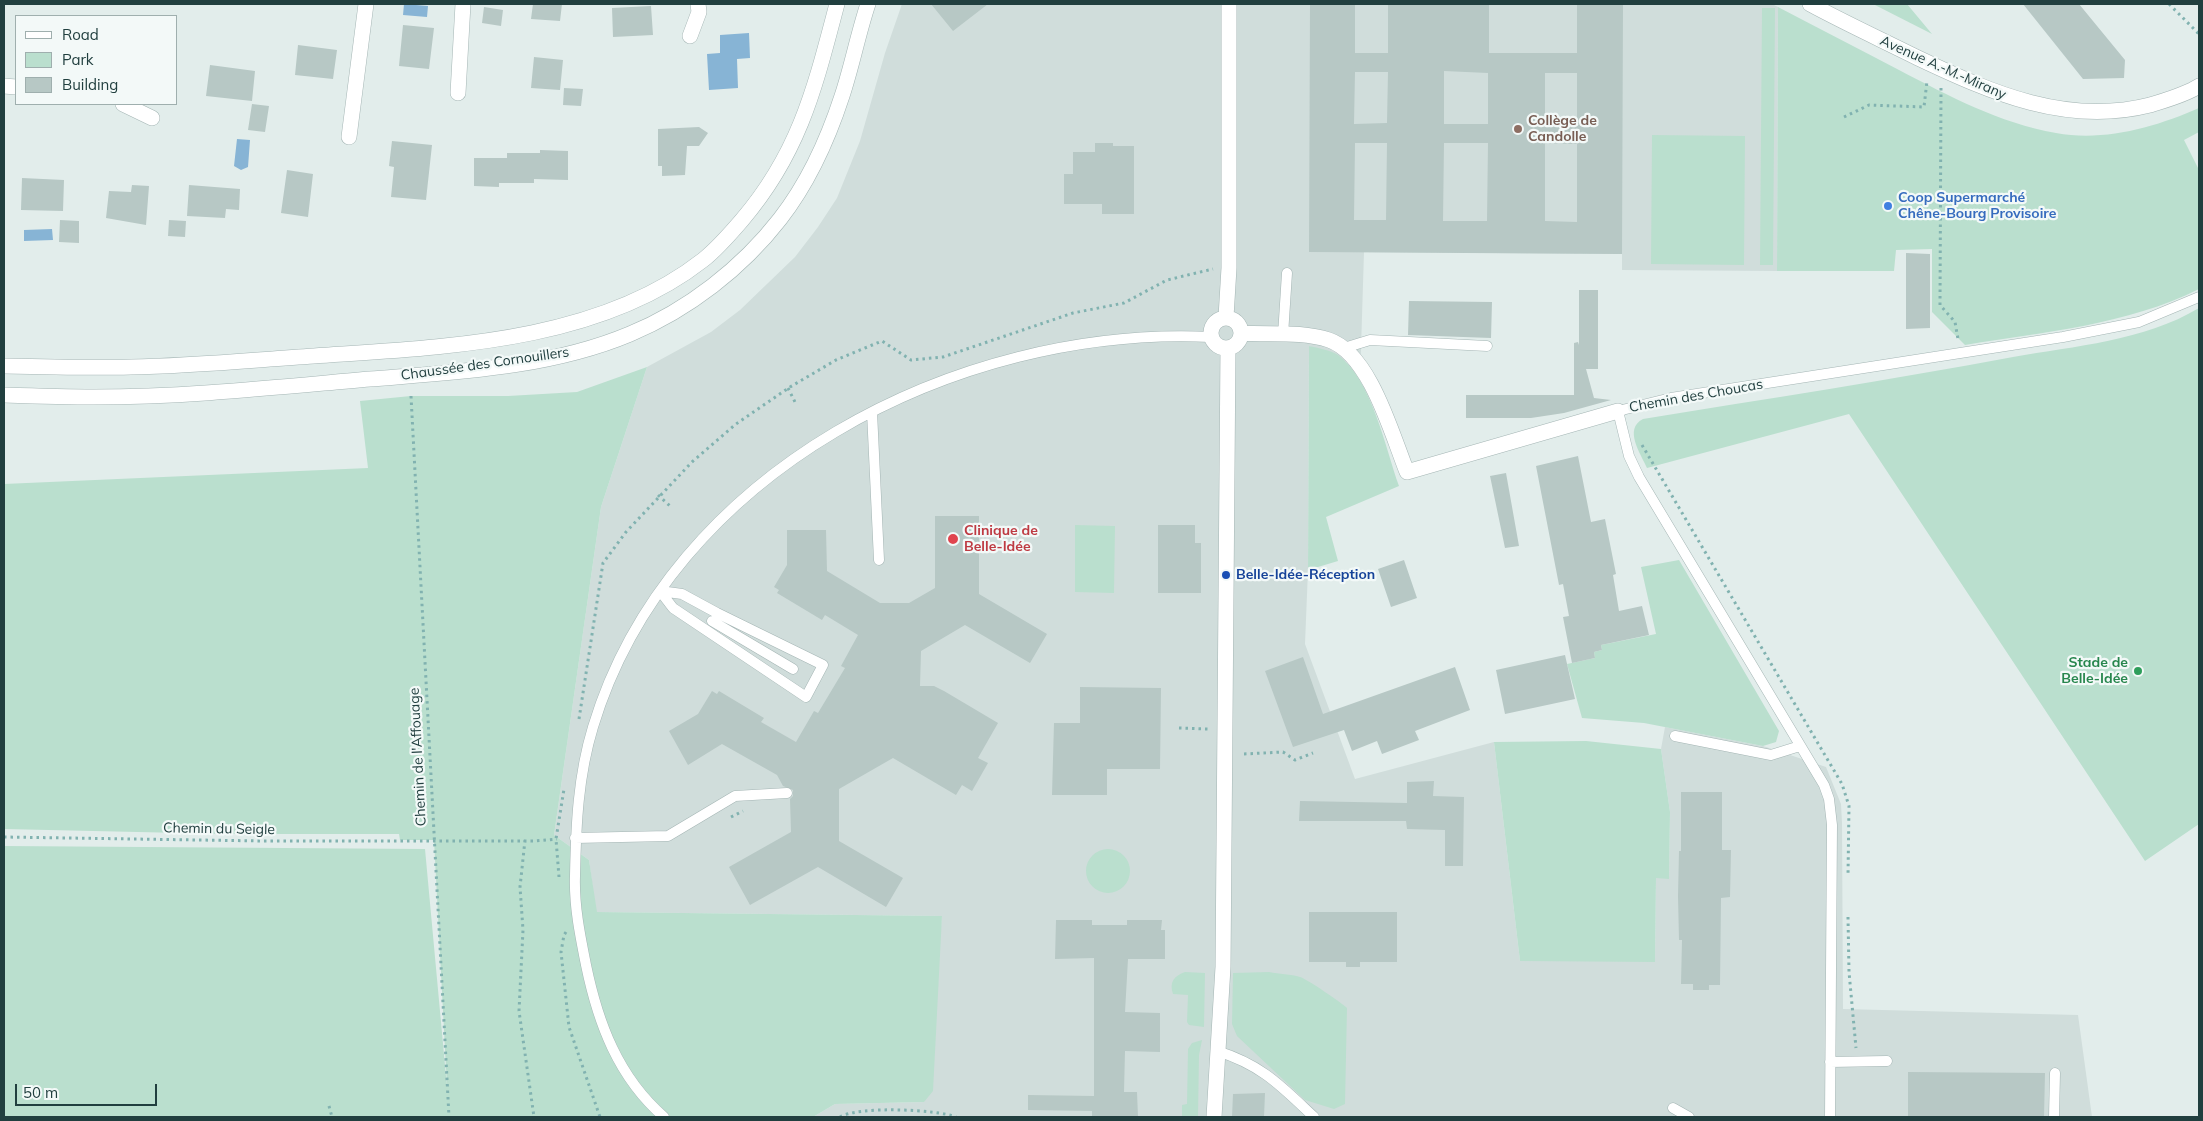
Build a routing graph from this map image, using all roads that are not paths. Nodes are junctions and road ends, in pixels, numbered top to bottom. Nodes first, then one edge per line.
1 (366, 4) edge
2 (463, 4) edge
3 (698, 4) edge
4 (837, 4) edge
5 (868, 4) edge
6 (1229, 4) edge
7 (1810, 4) edge
8 (690, 36) dead end
9 (2199, 86) edge
10 (458, 92) dead end
11 (125, 105) edge
12 (152, 118) dead end
13 (349, 136) dead end
14 (1287, 273) dead end
15 (2199, 297) edge
16 (1226, 317) junction
17 (1241, 333) junction
18 (1283, 335) junction
19 (1210, 337) junction
20 (1487, 346) dead end
21 (1228, 348) junction
22 (1344, 348) junction
23 (4, 366) edge
24 (4, 395) edge
25 (1618, 411) junction
26 (872, 412) junction
27 (879, 560) dead end
28 (660, 592) junction
29 (714, 617) junction
30 (706, 631) junction
31 (793, 669) dead end
32 (1676, 736) dead end
33 (1800, 746) junction
34 (787, 793) dead end
35 (575, 838) junction
36 (1217, 1051) junction
37 (1888, 1061) dead end
38 (1830, 1062) junction
39 (2055, 1073) dead end
40 (1673, 1108) dead end
41 (664, 1117) edge
42 (1214, 1117) edge
43 (1314, 1117) edge
44 (1690, 1117) edge
45 (1830, 1117) edge
46 (2054, 1117) edge

1 - 13 street
2 - 10 street
3 - 8 street
4 - 23 street, Chaussée des Cornouillers
5 - 24 street, Chaussée des Cornouillers
6 - 16 street
7 - 9 street, Avenue A.-M.-Mirany
11 - 12 street
14 - 18 lane
15 - 25 lane, Chemin des Choucas
16 - 17 street
16 - 19 street
17 - 18 street, Chemin des Choucas
17 - 21 street
18 - 22 street, Chemin des Choucas
19 - 21 street
19 - 26 lane
20 - 22 lane
21 - 36 street
22 - 25 street, Chemin des Choucas
25 - 33 lane
26 - 27 lane
26 - 28 lane
28 - 29 lane
28 - 30 lane
28 - 35 lane
29 - 30 lane
29 - 30 lane
29 - 31 lane
32 - 33 lane
33 - 38 lane
34 - 35 lane
35 - 41 lane
36 - 42 street
36 - 43 lane
37 - 38 lane
38 - 45 lane
39 - 46 lane
40 - 44 lane

